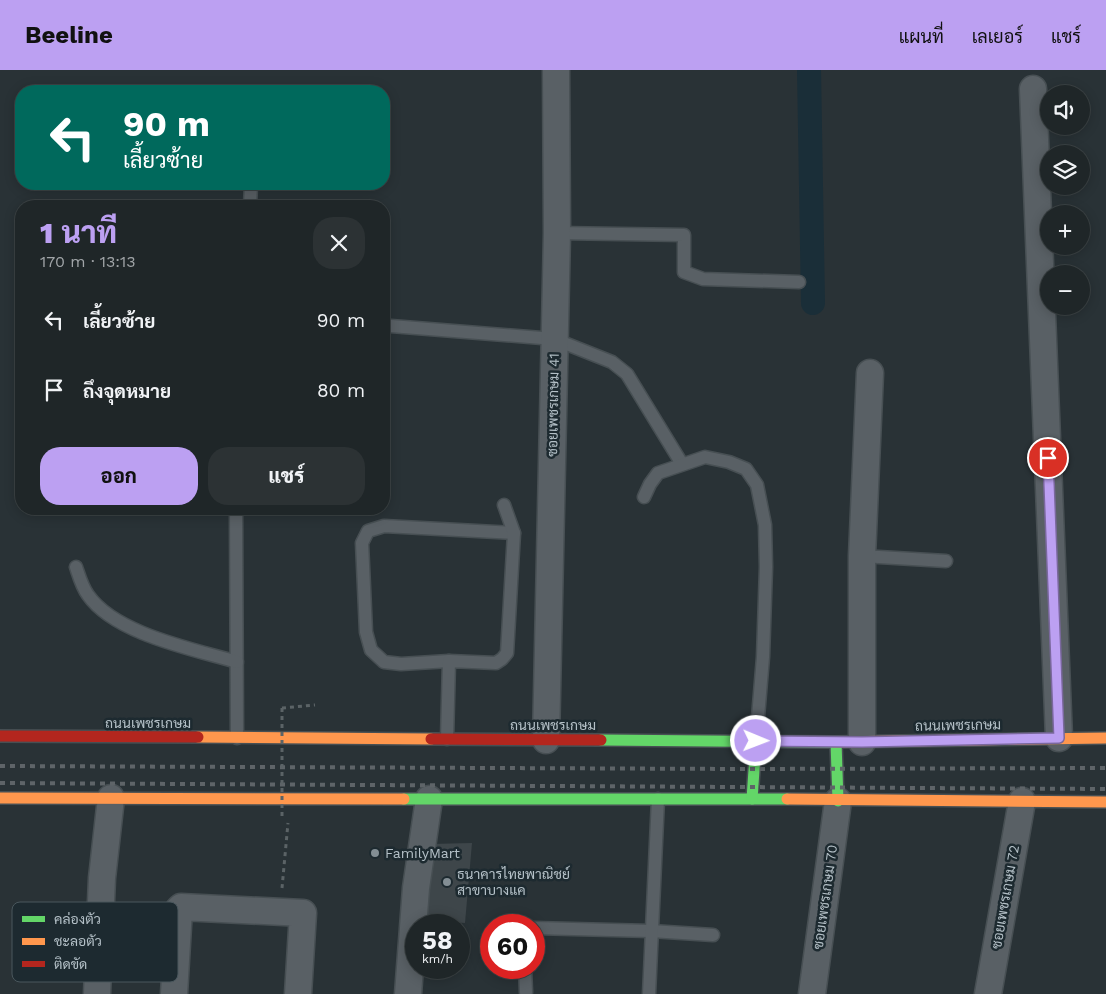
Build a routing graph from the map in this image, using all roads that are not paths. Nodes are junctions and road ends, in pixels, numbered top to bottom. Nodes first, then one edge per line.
1 (556, 70) edge
2 (1033, 89) dead end
3 (557, 233) junction
4 (799, 282) dead end
5 (391, 326) dead end
6 (554, 339) junction
7 (870, 373) dead end
8 (682, 464) junction
9 (644, 497) dead end
10 (504, 505) dead end
11 (236, 515) edge
12 (514, 533) junction
13 (862, 556) junction
14 (946, 561) dead end
15 (76, 567) dead end
16 (449, 661) junction
17 (237, 662) junction
18 (0, 736) edge
19 (237, 738) junction
20 (1059, 738) junction
21 (1106, 738) edge
22 (447, 739) junction
23 (546, 740) junction
24 (756, 741) junction
25 (836, 742) junction
26 (862, 742) junction
27 (0, 798) edge
28 (111, 798) junction
29 (429, 799) junction
30 (658, 799) junction
31 (752, 799) junction
32 (838, 801) junction
33 (1022, 801) junction
34 (1106, 802) edge
35 (101, 902) edge
36 (545, 928) edge
37 (652, 931) junction
38 (713, 935) dead end
39 (178, 937) edge
40 (525, 979) edge
41 (526, 992) dead end
42 (298, 994) edge
43 (408, 994) edge
44 (649, 994) edge
45 (812, 994) edge
46 (988, 994) edge

1 - 3 street, ซอยเพชรเกษม 41
2 - 20 street
3 - 4 lane
3 - 6 street, ซอยเพชรเกษม 41
5 - 6 lane
6 - 8 lane
6 - 23 street, ซอยเพชรเกษม 41
7 - 13 street
8 - 9 lane
8 - 24 lane
10 - 12 lane
11 - 17 lane
12 - 16 lane
12 - 16 lane
13 - 14 lane
13 - 26 street
15 - 17 lane
16 - 22 lane
17 - 19 lane
18 - 19 main road, ถนนเพชรเกษม
19 - 22 main road, ถนนเพชรเกษม
20 - 21 main road, ถนนเพชรเกษม
20 - 26 main road, ถนนเพชรเกษม
22 - 23 main road, ถนนเพชรเกษม
23 - 24 main road, ถนนเพชรเกษม
24 - 25 main road, ถนนเพชรเกษม
24 - 31 main road
25 - 26 main road, ถนนเพชรเกษม
25 - 32 main road
27 - 28 main road
28 - 29 main road
28 - 35 street
29 - 30 main road
29 - 43 street
30 - 31 main road
30 - 37 lane
31 - 32 main road
32 - 33 main road
32 - 45 street, ซอยเพชรเกษม 70
33 - 34 main road
33 - 46 street, ซอยเพชรเกษม 72
36 - 37 lane
37 - 38 lane
37 - 44 lane
39 - 42 street
40 - 41 lane

